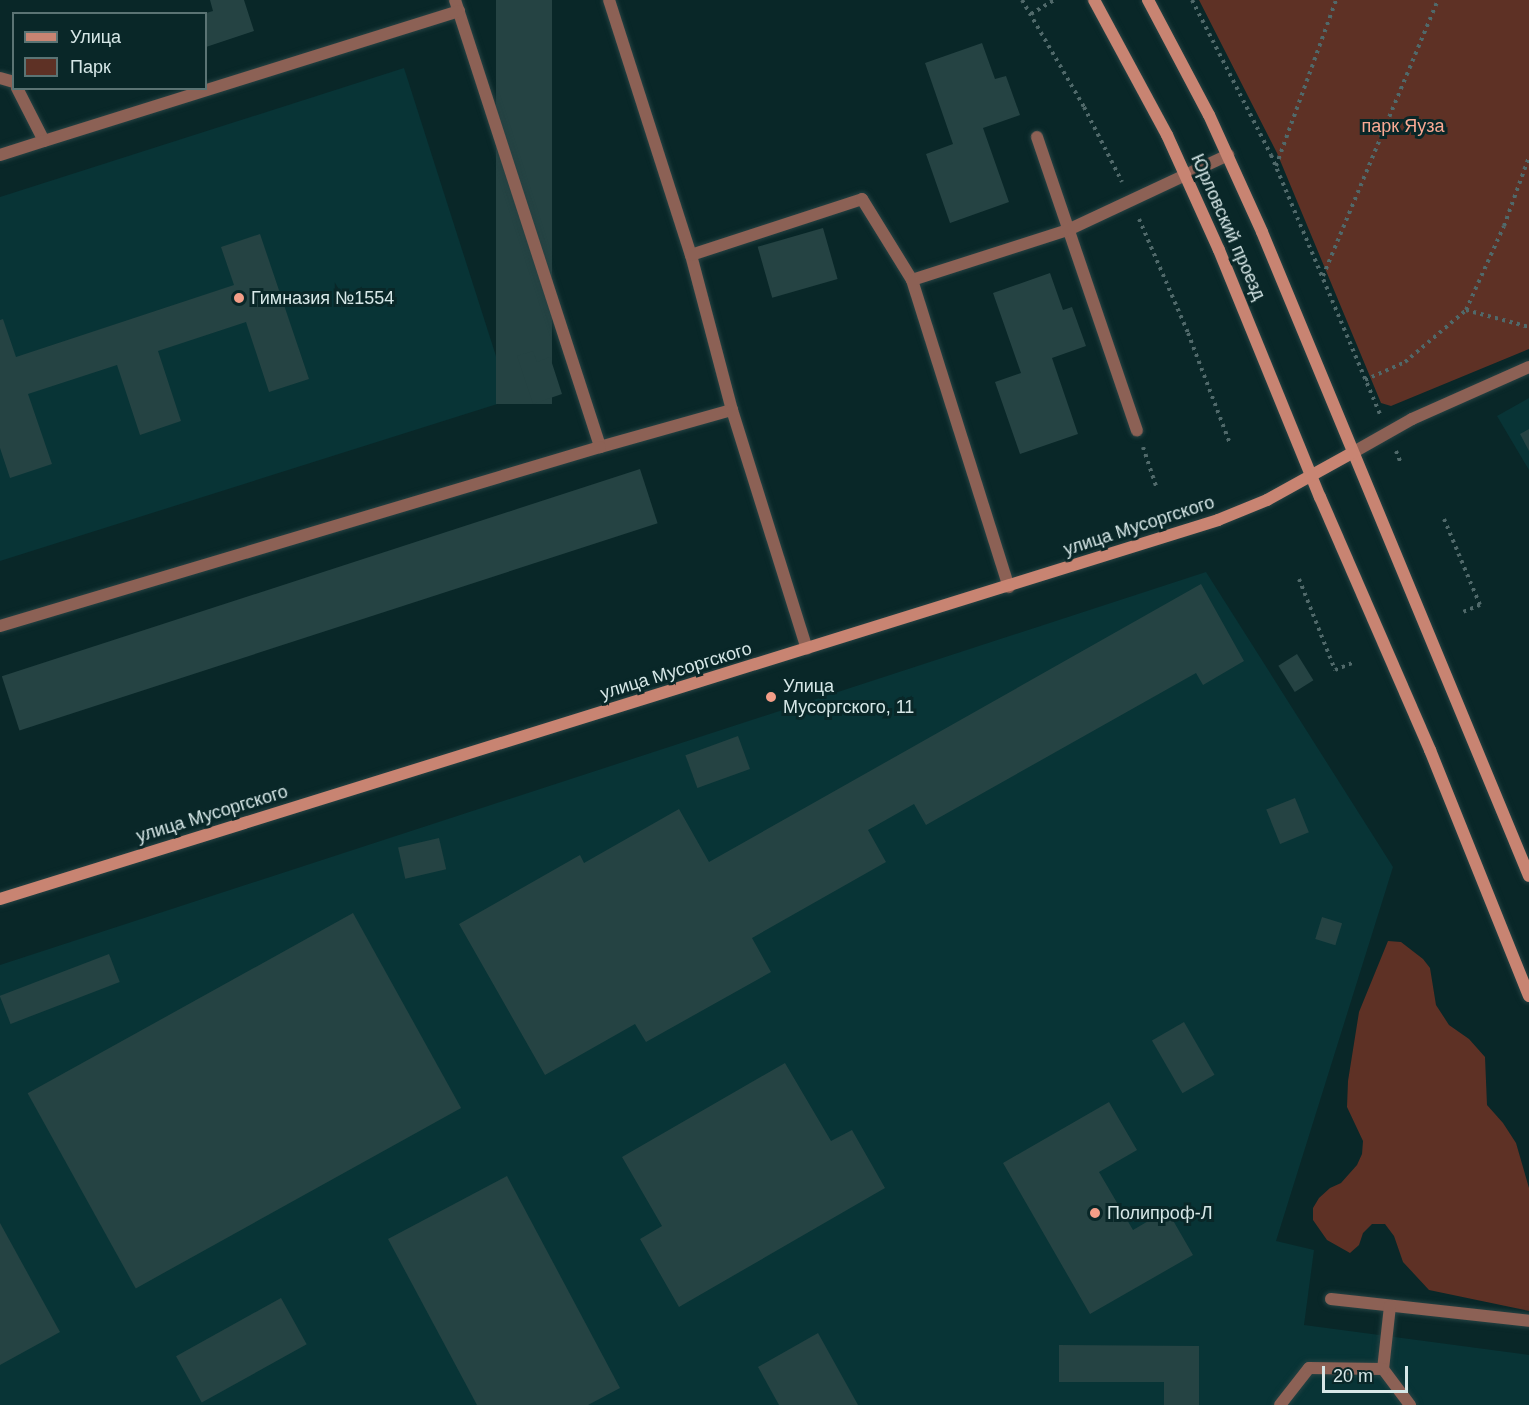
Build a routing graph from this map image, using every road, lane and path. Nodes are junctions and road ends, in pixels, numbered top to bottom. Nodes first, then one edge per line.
1 (609, 0) edge
2 (1054, 0) edge
3 (1094, 0) edge
4 (1148, 0) edge
5 (1192, 0) edge
6 (1336, 0) edge
7 (1438, 0) edge
8 (457, 6) edge
9 (1030, 14) dead end
10 (207, 88) edge
11 (18, 90) edge
12 (200, 90) edge
13 (1037, 137) dead end
14 (44, 141) junction
15 (0, 155) edge
16 (1228, 155) junction
17 (1529, 157) edge
18 (1275, 167) junction
19 (1185, 174) junction
20 (1068, 230) junction
21 (691, 255) junction
22 (1323, 277) junction
23 (912, 280) junction
24 (1466, 310) junction
25 (1529, 327) edge
26 (1529, 367) edge
27 (1365, 380) junction
28 (732, 410) junction
29 (1137, 430) joint
30 (1388, 433) junction
31 (600, 447) junction
32 (1352, 453) junction
33 (1312, 476) junction
34 (1156, 486) dead end
35 (1444, 519) dead end
36 (1299, 579) dead end
37 (1009, 586) junction
38 (1463, 612) dead end
39 (0, 626) edge
40 (807, 649) junction
41 (1355, 662) dead end
42 (1529, 876) edge
43 (0, 899) edge
44 (1529, 996) edge
45 (1331, 1299) dead end
46 (1390, 1306) junction
47 (1529, 1322) edge
48 (1383, 1369) junction
49 (1280, 1405) edge
50 (1410, 1405) edge

1 - 21 street
2 - 9 path
3 - 19 main road, Юрловский проезд
4 - 16 main road, Юрловский проезд
5 - 18 path
6 - 18 path
7 - 22 path
8 - 10 street
8 - 31 street
11 - 14 street
12 - 14 street
13 - 20 street
14 - 15 street
16 - 19 street
16 - 32 main road, Юрловский проезд
17 - 24 path
18 - 22 path
19 - 20 street
19 - 33 main road, Юрловский проезд
20 - 23 street
20 - 29 street
21 - 23 street
21 - 28 street
22 - 27 path
23 - 37 street
24 - 25 path
24 - 27 path
26 - 30 street
27 - 30 path
28 - 31 street
28 - 40 street
29 - 34 path
30 - 32 street
31 - 39 street
32 - 33 main road, улица Мусоргского
32 - 42 main road, Юрловский проезд
33 - 37 main road, улица Мусоргского
33 - 44 main road, Юрловский проезд
35 - 38 path
36 - 41 path
37 - 40 main road, улица Мусоргского
40 - 43 main road, улица Мусоргского
45 - 46 street
46 - 47 street
46 - 48 street
48 - 49 street
48 - 50 street

